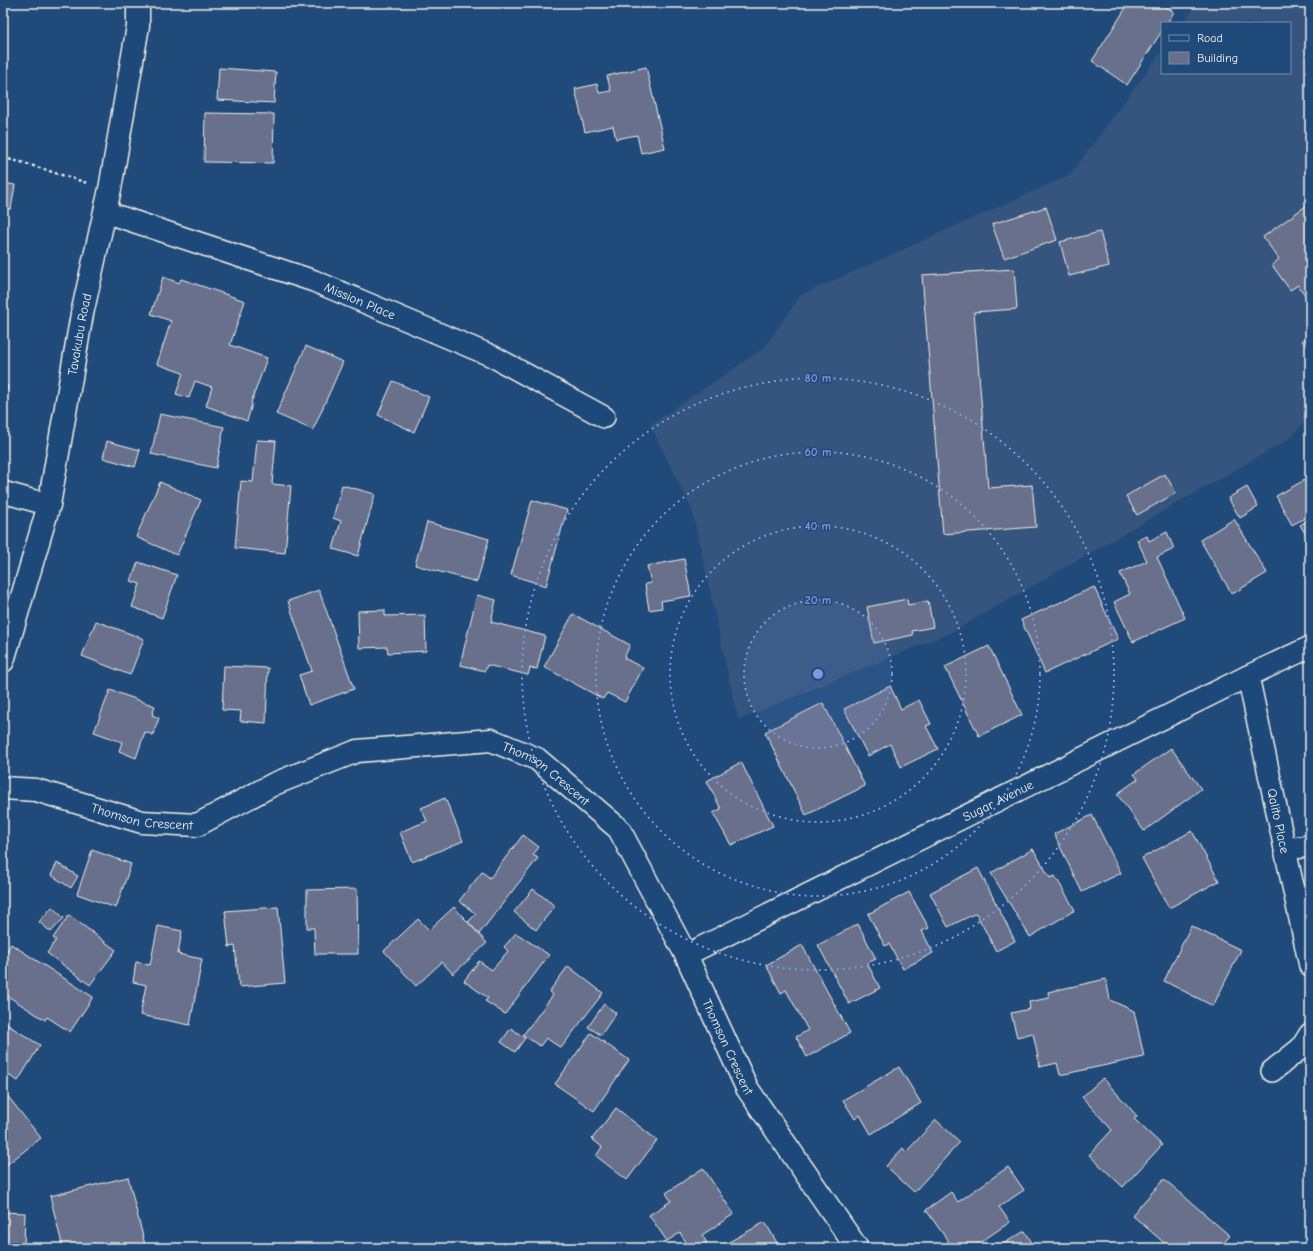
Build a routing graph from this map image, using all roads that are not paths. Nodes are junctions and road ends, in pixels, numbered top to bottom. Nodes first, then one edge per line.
1 (138, 3) edge
2 (105, 212) junction
3 (604, 417) dead end
4 (3, 492) edge
5 (48, 505) junction
6 (1310, 647) edge
7 (3, 661) edge
8 (1248, 676) junction
9 (3, 788) edge
10 (1310, 846) edge
11 (1285, 849) junction
12 (686, 955) junction
13 (1310, 966) edge
14 (1310, 1034) edge
15 (1272, 1071) dead end
16 (857, 1248) edge

1 - 2 main road, Tavakubu Road
2 - 3 street, Mission Place
2 - 5 main road, Tavakubu Road
4 - 5 street
5 - 7 main road, Tavakubu Road
6 - 8 street, Sugar Avenue
8 - 11 street, Qalito Place
8 - 12 street, Sugar Avenue
9 - 12 main road, Thomson Crescent
10 - 11 street
11 - 13 street, Qalito Place
12 - 16 main road, Thomson Crescent
14 - 15 street

